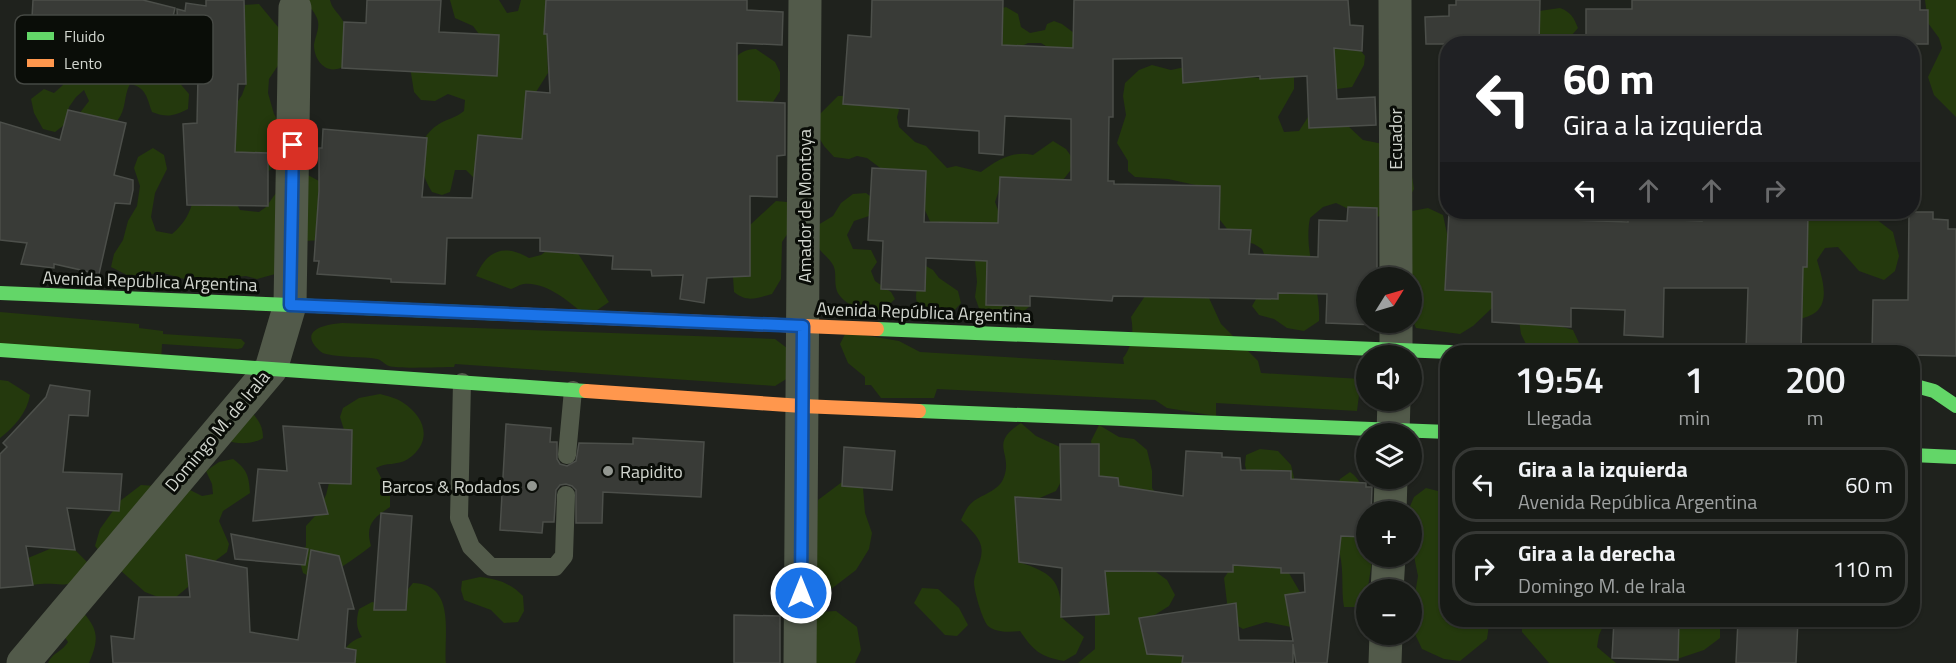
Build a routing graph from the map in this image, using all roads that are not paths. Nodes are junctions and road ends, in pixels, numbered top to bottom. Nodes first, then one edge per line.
1 (805, 0) edge
2 (1395, 0) edge
3 (295, 8) dead end
4 (1396, 267) edge
5 (0, 293) edge
6 (290, 305) junction
7 (803, 326) junction
8 (1396, 342) edge
9 (0, 350) edge
10 (1440, 350) edge
11 (271, 369) junction
12 (462, 382) junction
13 (1920, 387) edge
14 (573, 390) junction
15 (802, 406) junction
16 (1956, 406) edge
17 (1393, 421) edge
18 (1440, 430) edge
19 (567, 455) dead end
20 (1920, 455) edge
21 (1956, 457) edge
22 (566, 495) dead end
23 (1386, 645) edge
24 (23, 663) edge
25 (800, 663) edge
26 (1385, 663) edge

1 - 7 street, Amador de Montoya
2 - 4 street, Ecuador
3 - 6 street, Domingo M. de Irala
5 - 6 main road, Avenida República Argentina
6 - 7 main road, Avenida República Argentina
6 - 11 street, Domingo M. de Irala
7 - 8 main road, Avenida República Argentina
7 - 15 street, Amador de Montoya
8 - 10 main road, Avenida República Argentina
9 - 11 main road
11 - 12 main road
11 - 24 street, Domingo M. de Irala
12 - 14 main road
12 - 22 lane
13 - 16 main road
14 - 15 main road
14 - 19 lane
15 - 17 main road
15 - 25 street, Amador de Montoya
17 - 18 main road
20 - 21 main road
23 - 26 street

